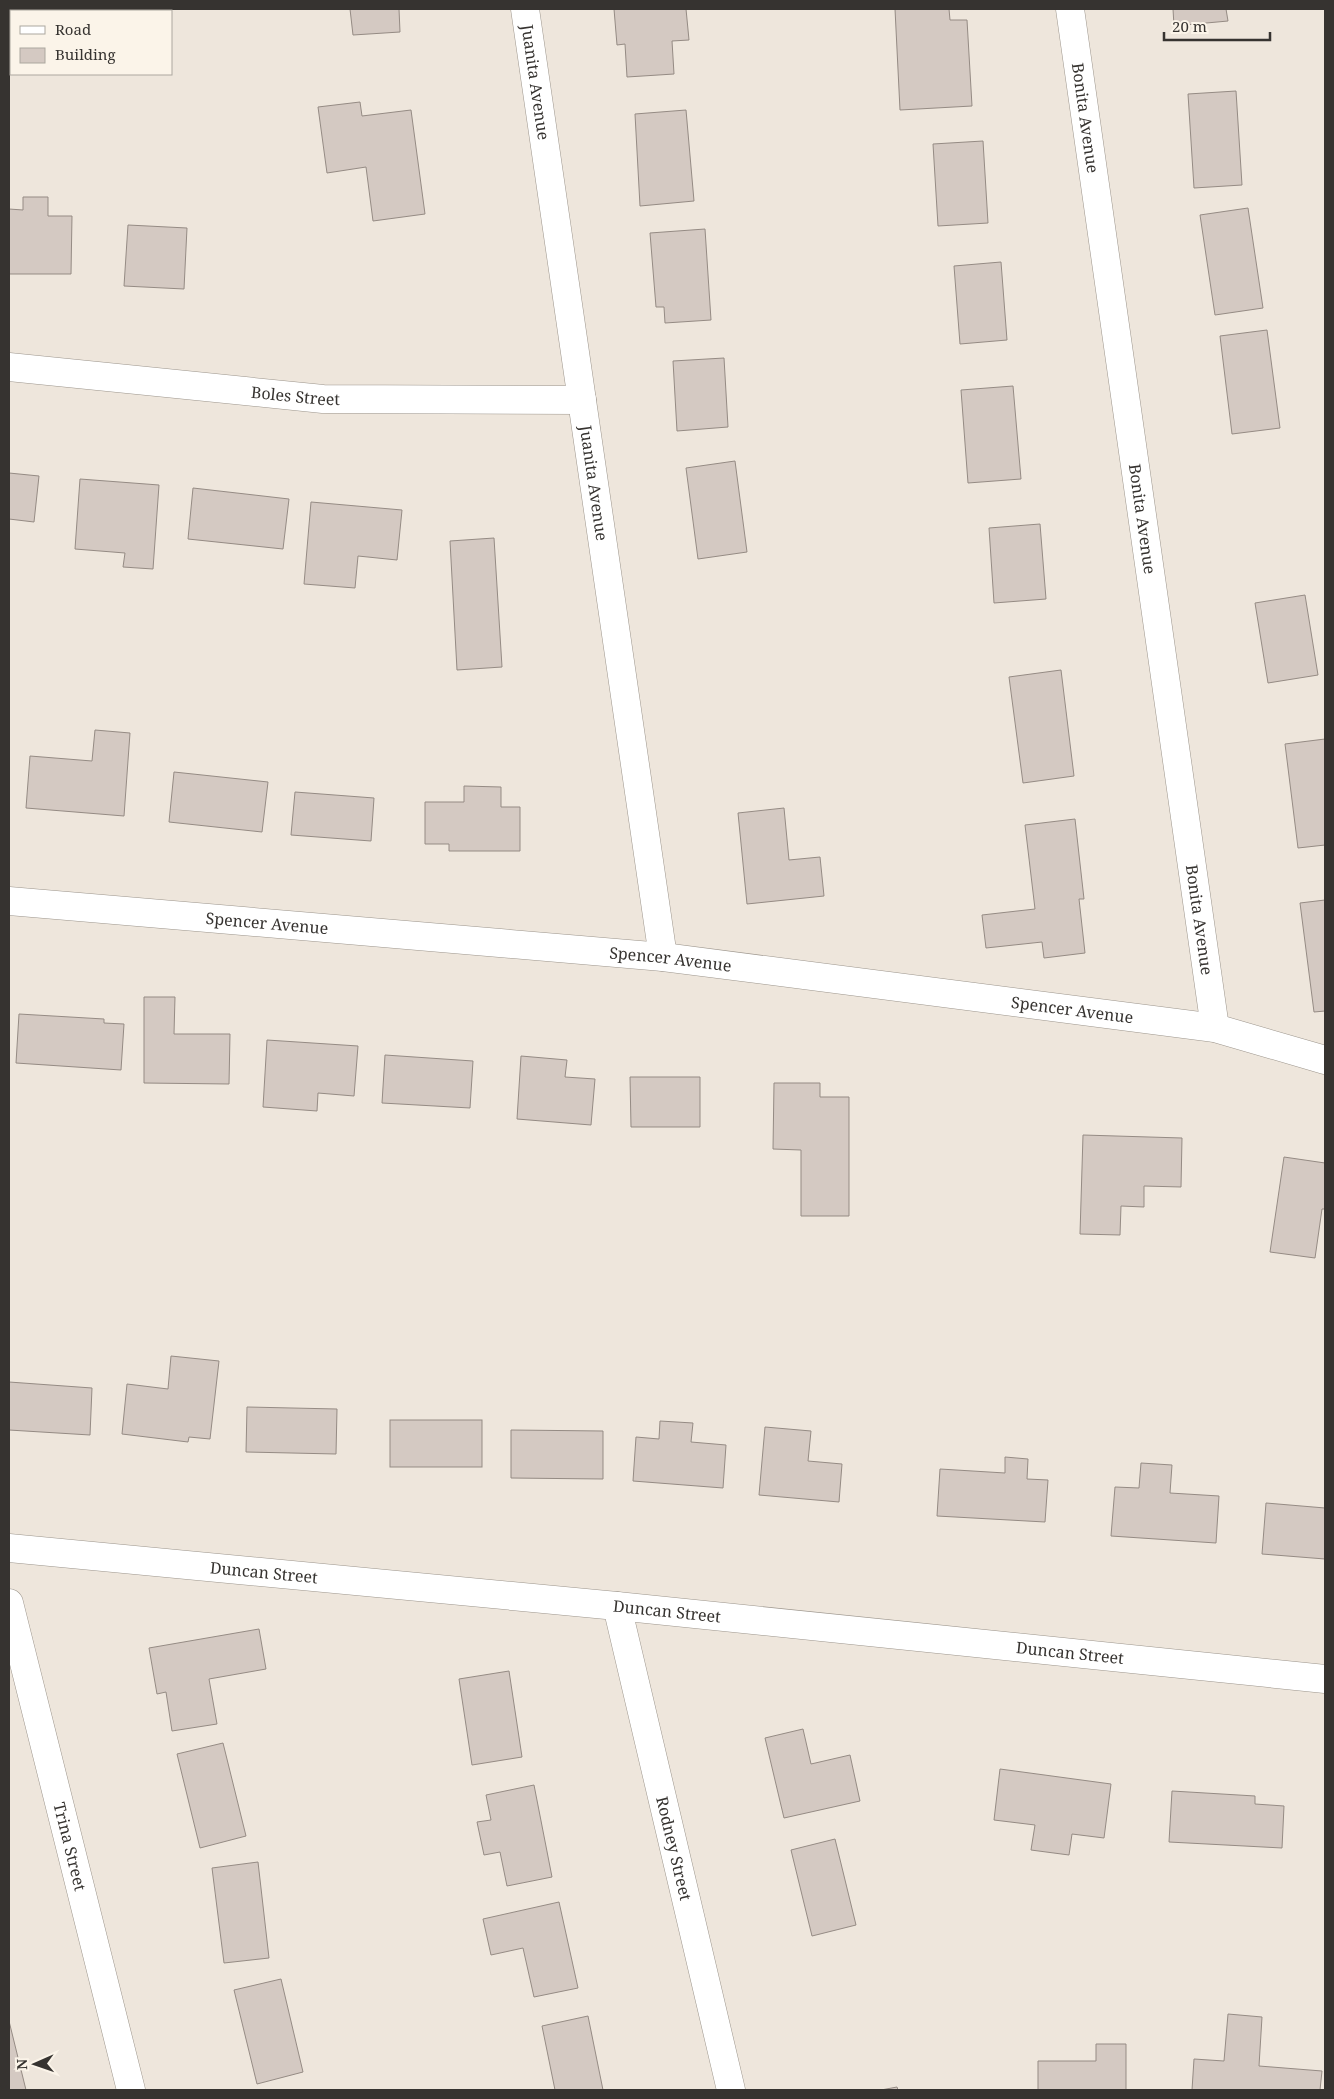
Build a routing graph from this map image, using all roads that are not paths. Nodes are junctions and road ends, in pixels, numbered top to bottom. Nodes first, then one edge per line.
1 (525, 9) edge
2 (1070, 9) edge
3 (9, 366) edge
4 (582, 400) junction
5 (9, 901) edge
6 (663, 957) junction
7 (1215, 1028) junction
8 (1325, 1060) edge
9 (9, 1548) edge
10 (9, 1603) edge
11 (617, 1606) junction
12 (1325, 1679) edge
13 (131, 2090) edge
14 (731, 2090) edge

1 - 4 street, Juanita Avenue
2 - 7 street, Bonita Avenue
3 - 4 street, Boles Street
4 - 6 street, Juanita Avenue
5 - 6 street, Spencer Avenue
6 - 7 street, Spencer Avenue
7 - 8 street, Spencer Avenue
9 - 11 street, Duncan Street
10 - 13 street, Trina Street
11 - 12 street, Duncan Street
11 - 14 street, Rodney Street

